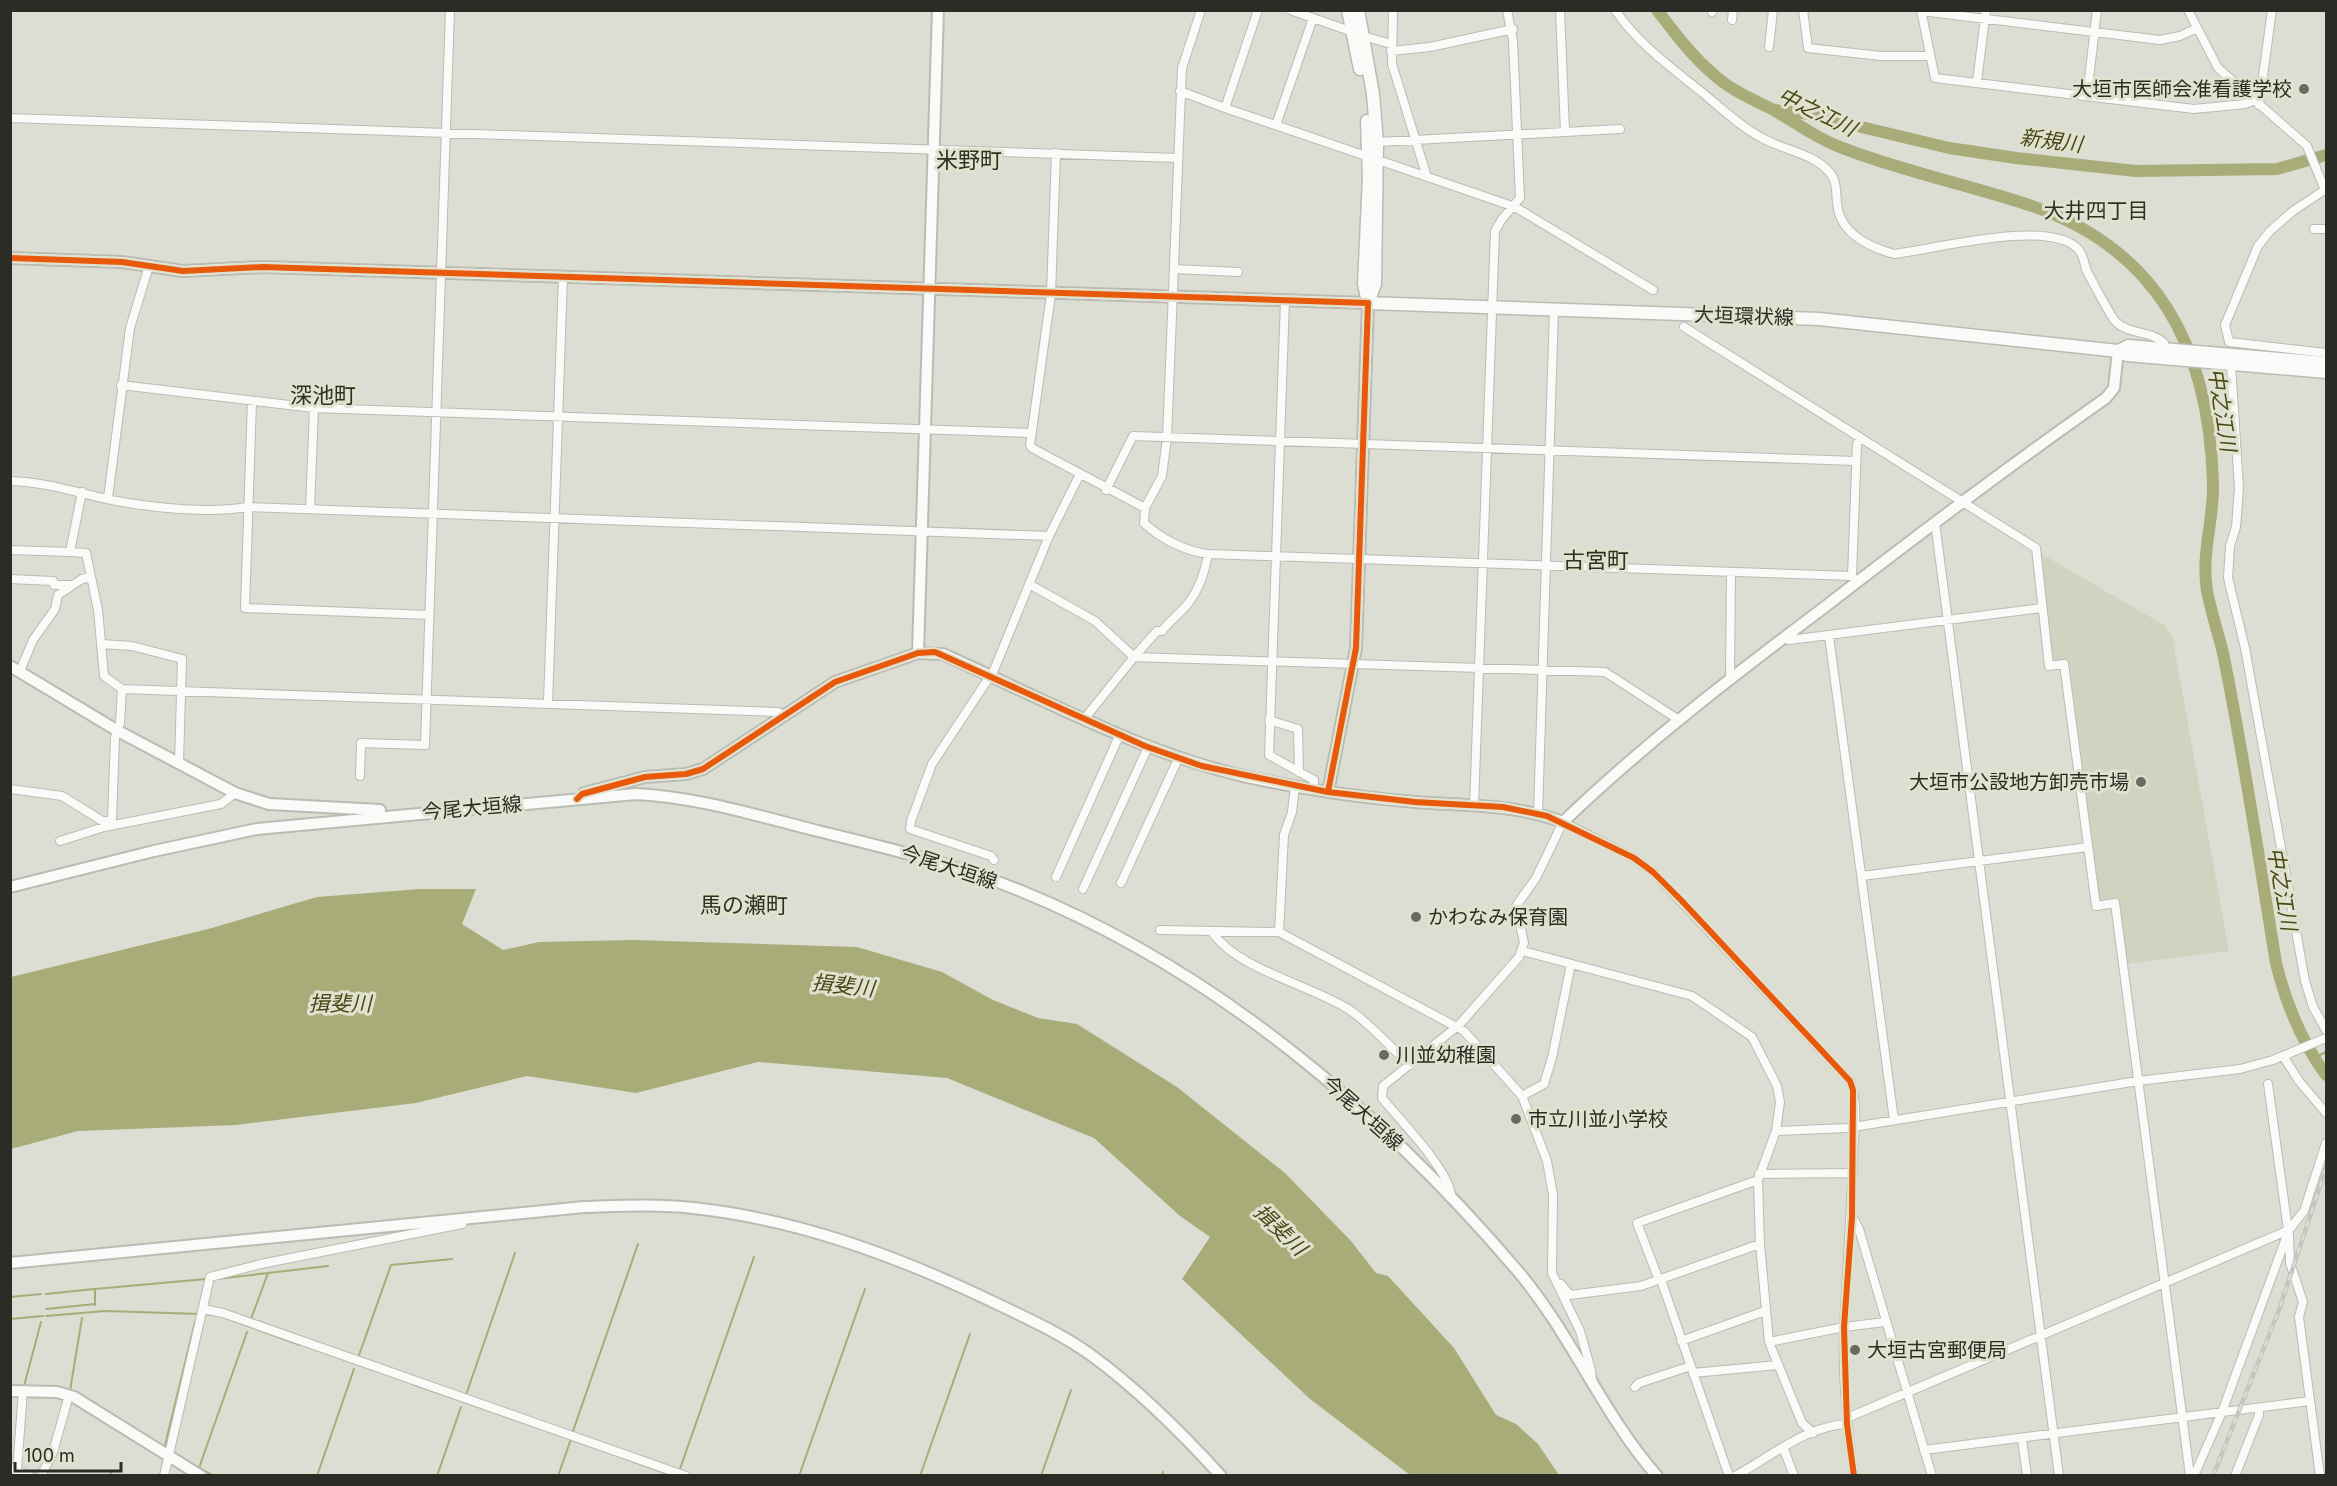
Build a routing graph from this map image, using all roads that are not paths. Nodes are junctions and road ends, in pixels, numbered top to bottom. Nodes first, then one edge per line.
1 (450, 10) edge
2 (1201, 10) edge
3 (1258, 10) edge
4 (1290, 10) edge
5 (1348, 10) edge
6 (1358, 10) edge
7 (1392, 10) edge
8 (1507, 10) edge
9 (1560, 10) edge
10 (1615, 10) edge
11 (1733, 10) edge
12 (1773, 10) edge
13 (1803, 10) edge
14 (2097, 10) edge
15 (2188, 10) edge
16 (2196, 10) edge
17 (2272, 10) edge
18 (938, 11) edge
19 (1921, 11) edge
20 (1986, 14) edge
21 (1313, 18) junction
22 (1732, 20) dead end
23 (2195, 24) junction
24 (1513, 29) junction
25 (2094, 32) junction
26 (1358, 34) junction
27 (1768, 47) dead end
28 (1391, 48) junction
29 (1929, 56) junction
30 (1977, 82) junction
31 (1180, 92) junction
32 (2087, 96) junction
33 (2256, 103) junction
34 (1225, 108) junction
35 (10, 118) edge
36 (1276, 125) junction
37 (1620, 129) dead end
38 (1565, 131) junction
39 (446, 134) junction
40 (1518, 134) junction
41 (1415, 140) junction
42 (1377, 142) junction
43 (934, 150) junction
44 (1056, 153) junction
45 (1177, 158) junction
46 (1375, 161) junction
47 (1427, 177) junction
48 (2326, 190) edge
49 (1513, 209) junction
50 (2314, 229) dead end
51 (2326, 229) edge
52 (10, 258) edge
53 (149, 266) junction
54 (1173, 269) junction
55 (1238, 272) dead end
56 (441, 273) junction
57 (563, 277) junction
58 (929, 290) junction
59 (1653, 290) dead end
60 (1051, 294) junction
61 (1173, 298) junction
62 (1285, 300) junction
63 (1368, 303) junction
64 (1491, 307) junction
65 (1554, 309) junction
66 (1684, 327) dead end
67 (2118, 351) junction
68 (2169, 353) junction
69 (2326, 353) edge
70 (2226, 362) junction
71 (2326, 363) edge
72 (2326, 372) edge
73 (121, 385) junction
74 (252, 401) junction
75 (315, 408) junction
76 (436, 413) junction
77 (558, 417) junction
78 (925, 429) junction
79 (1030, 433) junction
80 (1167, 438) junction
81 (1860, 439) junction
82 (1279, 442) junction
83 (1363, 445) junction
84 (1486, 449) junction
85 (1550, 452) junction
86 (1856, 461) junction
87 (1080, 474) junction
88 (10, 481) edge
89 (1106, 490) junction
90 (82, 492) junction
91 (108, 498) junction
92 (1963, 502) junction
93 (248, 507) junction
94 (1144, 508) junction
95 (310, 509) junction
96 (433, 513) junction
97 (555, 518) junction
98 (1935, 522) junction
99 (920, 530) junction
100 (1049, 536) junction
101 (10, 550) edge
102 (70, 552) junction
103 (1208, 554) junction
104 (1275, 556) junction
105 (1359, 559) junction
106 (1483, 563) junction
107 (1545, 566) junction
108 (1731, 572) junction
109 (91, 577) junction
110 (10, 579) edge
111 (1854, 579) junction
112 (1029, 584) junction
113 (73, 585) junction
114 (2042, 608) junction
115 (429, 615) junction
116 (1949, 620) junction
117 (1829, 636) junction
118 (1784, 637) junction
119 (101, 644) junction
120 (918, 653) junction
121 (1134, 657) junction
122 (1271, 662) junction
123 (1355, 665) junction
124 (1480, 666) junction
125 (15, 668) edge
126 (1542, 669) junction
127 (990, 675) junction
128 (1730, 679) junction
129 (122, 689) junction
130 (182, 690) junction
131 (427, 699) junction
132 (548, 703) junction
133 (784, 715) junction
134 (1085, 718) junction
135 (1269, 720) junction
136 (1679, 720) junction
137 (118, 731) junction
138 (1120, 734) junction
139 (1148, 747) junction
140 (1178, 759) junction
141 (179, 764) junction
142 (1299, 772) junction
143 (360, 776) dead end
144 (1294, 786) junction
145 (10, 789) edge
146 (1314, 790) junction
147 (1328, 792) junction
148 (235, 793) junction
149 (577, 799) junction
150 (1474, 806) junction
151 (1538, 814) junction
152 (389, 815) junction
153 (1563, 822) junction
154 (60, 841) dead end
155 (2088, 847) junction
156 (994, 860) dead end
157 (1980, 862) junction
158 (1862, 876) junction
159 (1056, 877) dead end
160 (1121, 883) dead end
161 (10, 887) edge
162 (1083, 889) dead end
163 (1160, 930) dead end
164 (1212, 932) junction
165 (1279, 932) junction
166 (1523, 951) junction
167 (1571, 964) junction
168 (1459, 1025) junction
169 (2326, 1030) edge
170 (2326, 1038) edge
171 (2286, 1055) junction
172 (1410, 1065) junction
173 (2138, 1082) junction
174 (2268, 1084) dead end
175 (1522, 1096) junction
176 (2010, 1101) junction
177 (2326, 1113) edge
178 (1894, 1120) junction
179 (1854, 1127) junction
180 (1776, 1131) junction
181 (2326, 1143) edge
182 (1853, 1173) junction
183 (1758, 1177) junction
184 (1451, 1197) junction
185 (1852, 1217) junction
186 (470, 1218) junction
187 (2289, 1230) junction
188 (1760, 1244) junction
189 (10, 1263) edge
190 (1552, 1273) junction
191 (1660, 1280) junction
192 (2165, 1284) junction
193 (203, 1309) junction
194 (1765, 1311) junction
195 (1885, 1322) junction
196 (1844, 1327) junction
197 (2042, 1337) junction
198 (1681, 1341) junction
199 (1769, 1342) junction
200 (1778, 1365) junction
201 (1692, 1369) junction
202 (1592, 1383) junction
203 (1635, 1387) dead end
204 (10, 1391) edge
205 (23, 1391) junction
206 (1906, 1392) junction
207 (69, 1395) junction
208 (2310, 1401) junction
209 (2259, 1409) junction
210 (2222, 1412) junction
211 (2182, 1417) junction
212 (1847, 1421) junction
213 (1813, 1433) junction
214 (2054, 1435) junction
215 (2022, 1439) junction
216 (1783, 1447) junction
217 (1924, 1450) junction
218 (167, 1454) junction
219 (14, 1469) edge
220 (30, 1476) edge
221 (40, 1476) edge
222 (164, 1476) edge
223 (201, 1476) edge
224 (686, 1476) edge
225 (1221, 1476) edge
226 (1657, 1476) edge
227 (1729, 1476) edge
228 (1735, 1476) edge
229 (1794, 1476) edge
230 (1854, 1476) edge
231 (1932, 1476) edge
232 (2027, 1476) edge
233 (2059, 1476) edge
234 (2192, 1476) edge
235 (2235, 1476) edge
236 (2320, 1476) edge

1 - 39 street
2 - 31 street
3 - 34 street
4 - 21 street
5 - 26 main road
6 - 26 main road
7 - 28 street
8 - 24 street
9 - 38 street
10 - 68 street
11 - 22 street
12 - 27 street
13 - 29 street
14 - 25 street
15 - 23 street
16 - 23 street
17 - 33 street
18 - 43 street
19 - 20 street
19 - 29 street
20 - 25 street
20 - 30 street
21 - 26 street
21 - 36 street
23 - 25 street
23 - 33 street
24 - 28 street
24 - 40 street
25 - 32 street
26 - 28 street
26 - 42 main road
26 - 46 main road
28 - 41 street
29 - 30 street
30 - 32 street
31 - 34 street
31 - 45 street
32 - 33 street
33 - 48 street
34 - 36 street
35 - 39 street
36 - 46 street
37 - 38 street
38 - 40 street
39 - 43 street
39 - 56 street
40 - 41 street
40 - 49 street
41 - 42 street
41 - 47 street
42 - 46 main road
43 - 44 street
43 - 58 street
44 - 45 street
44 - 60 street
45 - 54 street
46 - 47 street
46 - 63 main road
47 - 49 street
48 - 69 street
49 - 59 street
49 - 64 street
50 - 51 street
52 - 53 street
53 - 56 street
53 - 73 street
54 - 55 street
54 - 61 street
56 - 57 street
56 - 76 street
57 - 58 street
57 - 77 street
58 - 60 street
58 - 78 street
60 - 61 street
60 - 79 street
61 - 62 street
61 - 80 street
62 - 63 street
62 - 82 street
63 - 64 main road, 大垣環状線
63 - 83 street
64 - 65 main road, 大垣環状線
64 - 84 street
65 - 67 main road, 大垣環状線
65 - 85 street
66 - 81 street
67 - 68 main road, 大垣環状線
67 - 92 street
68 - 70 main road, 大垣環状線
70 - 71 main road, 大垣環状線
70 - 72 main road, 大垣環状線
70 - 169 street
73 - 74 street
73 - 91 street
74 - 75 street
74 - 93 street
75 - 76 street
75 - 95 street
76 - 77 street
76 - 96 street
77 - 78 street
77 - 97 street
78 - 79 street
78 - 99 street
79 - 87 street
80 - 82 street
80 - 89 street
80 - 94 street
81 - 86 street
81 - 92 street
82 - 83 street
82 - 104 street
83 - 84 street
83 - 105 street
84 - 85 street
84 - 106 street
85 - 86 street
85 - 107 street
86 - 111 street
87 - 89 street
87 - 100 street
88 - 90 street
89 - 94 street
90 - 91 street
90 - 102 street
91 - 93 street
92 - 98 street
92 - 114 street
93 - 95 street
93 - 115 street
94 - 103 street
95 - 96 street
96 - 97 street
96 - 115 street
97 - 99 street
97 - 132 street
98 - 111 street
98 - 116 street
99 - 100 street
99 - 120 street
100 - 112 street
101 - 102 street
102 - 109 street
103 - 104 street
103 - 121 street
104 - 105 street
104 - 122 street
105 - 106 street
105 - 123 street
106 - 107 street
106 - 124 street
107 - 108 street
107 - 126 street
108 - 111 street
108 - 128 street
109 - 113 street
109 - 119 street
110 - 113 street
111 - 118 street
112 - 121 street
112 - 127 street
113 - 125 street
114 - 116 street
114 - 155 street
115 - 131 street
116 - 117 street
116 - 157 street
117 - 118 street
117 - 158 street
118 - 128 street
119 - 129 street
119 - 130 street
120 - 127 street
120 - 133 street
121 - 122 street
121 - 134 street
122 - 123 street
122 - 135 street
123 - 124 street
123 - 147 street
124 - 126 street
124 - 150 street
125 - 137 street
126 - 136 street
126 - 151 street
127 - 134 street
127 - 156 street
128 - 136 street
129 - 130 street
129 - 137 street
130 - 131 street
130 - 141 street
131 - 132 street
131 - 143 street
132 - 133 street
133 - 149 street
134 - 138 street
135 - 142 street
135 - 142 street
136 - 153 street
137 - 141 street
137 - 145 street
138 - 139 street
138 - 159 street
139 - 140 street
139 - 162 street
140 - 144 street
140 - 160 street
141 - 148 street
142 - 146 street
144 - 146 street
144 - 165 street
146 - 147 street
147 - 150 street
148 - 152 street
148 - 154 street
149 - 152 street, 今尾大垣線
149 - 184 street, 今尾大垣線
150 - 151 street
151 - 153 street
152 - 161 street, 今尾大垣線
153 - 166 street
153 - 179 street
155 - 157 street
155 - 173 street
157 - 158 street
157 - 176 street
158 - 178 street
163 - 164 street
164 - 165 street
164 - 172 street
165 - 168 street
166 - 167 street
166 - 168 street
167 - 175 street
167 - 180 street
168 - 172 street
168 - 175 street
170 - 171 street
171 - 173 street
171 - 177 street
172 - 184 street
173 - 176 street
173 - 192 street
174 - 187 street
175 - 190 street
176 - 178 street
176 - 197 street
178 - 179 street
179 - 180 street
179 - 182 street
180 - 183 street
181 - 187 street
182 - 183 street
182 - 185 street
183 - 188 street
183 - 191 street
184 - 202 street, 今尾大垣線
185 - 195 street
185 - 196 street
186 - 189 street
186 - 193 street
186 - 225 street
187 - 192 street
187 - 208 street
187 - 210 street
188 - 191 street
188 - 194 street
190 - 191 street
190 - 202 street
191 - 198 street
192 - 197 street
192 - 211 street
193 - 218 street
193 - 224 street
194 - 198 street
194 - 199 street
195 - 196 street
195 - 206 street
196 - 199 street
196 - 212 street
197 - 206 street
197 - 214 street
198 - 201 street
199 - 200 street
200 - 201 street
200 - 213 street
201 - 203 street
201 - 227 street
202 - 226 street, 今尾大垣線
204 - 205 street
205 - 207 street
205 - 219 street
206 - 212 street
206 - 217 street
207 - 218 street
207 - 221 street
208 - 209 street
208 - 236 street
209 - 210 street
209 - 235 street
210 - 211 street
210 - 234 street
211 - 214 street
211 - 234 street
212 - 213 street
212 - 230 street
213 - 216 street
214 - 215 street
214 - 233 street
215 - 217 street
215 - 232 street
216 - 228 street
216 - 229 street
217 - 231 street
218 - 222 street
218 - 223 street
219 - 220 street

